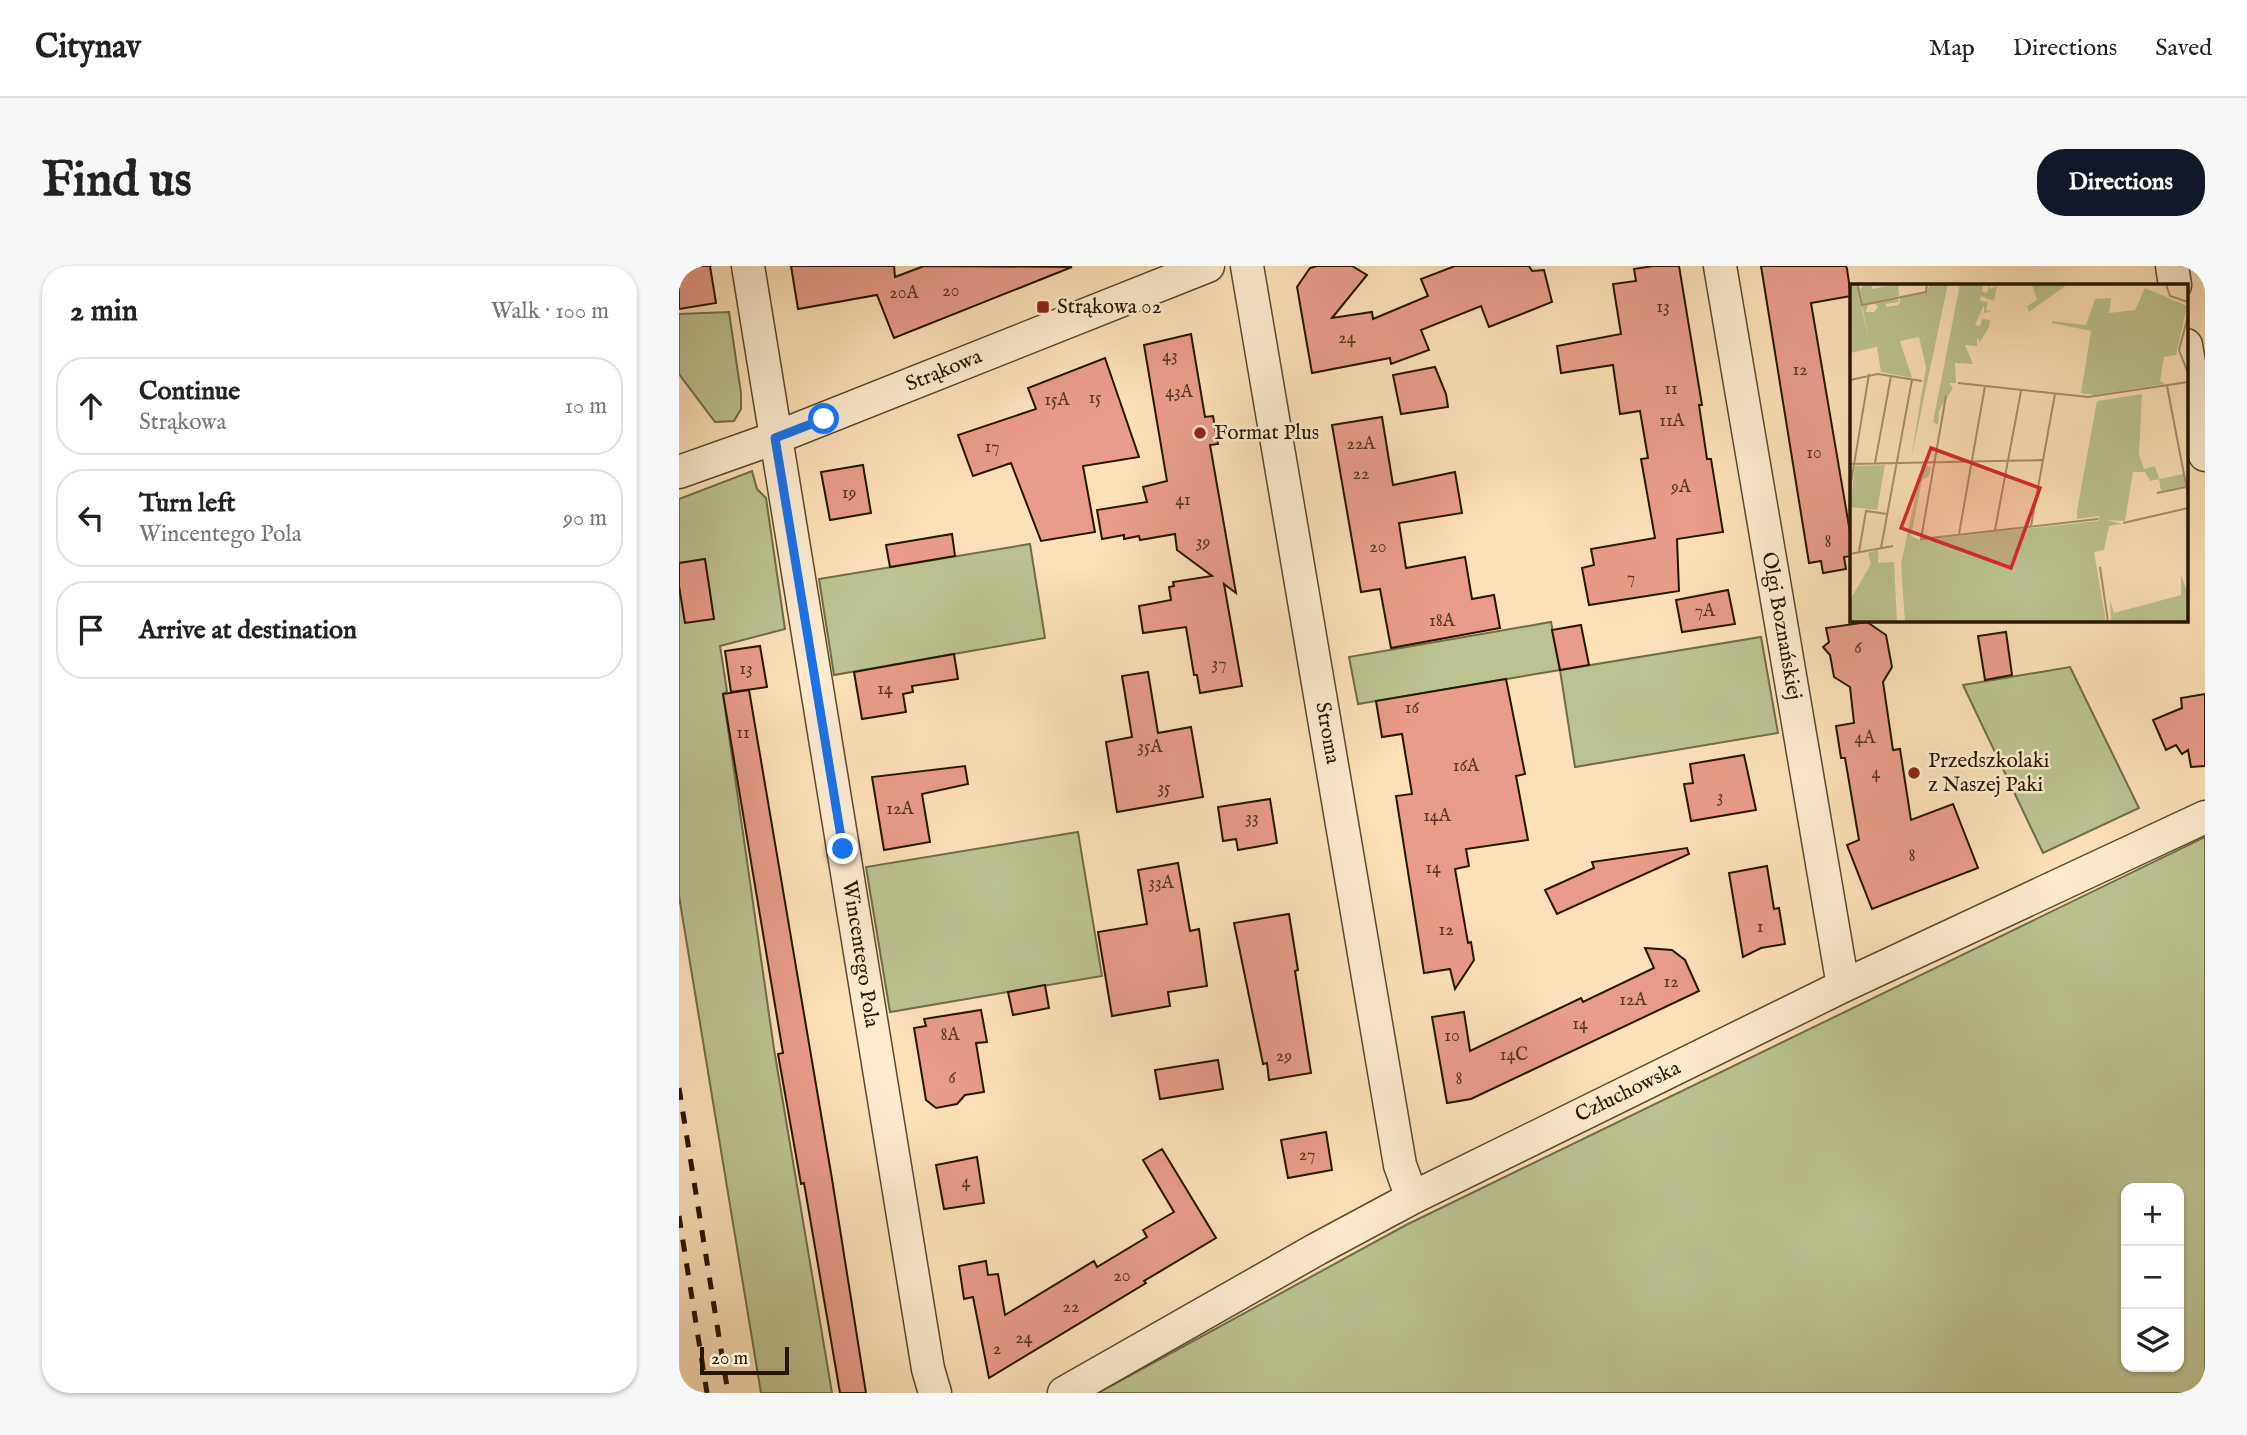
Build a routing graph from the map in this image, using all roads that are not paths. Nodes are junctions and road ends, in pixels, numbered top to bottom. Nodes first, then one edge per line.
1 (748, 266) edge
2 (1208, 266) edge
3 (1247, 266) edge
4 (1720, 266) edge
5 (2172, 266) edge
6 (2175, 284) edge
7 (2187, 351) edge
8 (775, 438) junction
9 (2205, 455) edge
10 (679, 472) edge
11 (2205, 817) edge
12 (1843, 986) junction
13 (1412, 1198) junction
14 (935, 1393) edge
15 (1064, 1393) edge

1 - 8 street, Wincentego Pola
2 - 8 street, Strąkowa
3 - 13 street, Stroma
4 - 12 street, Olgi Boznańskiej
5 - 6 street
7 - 9 street
8 - 10 street, Strąkowa
8 - 14 street, Wincentego Pola
11 - 12 street, Człuchowska
12 - 13 street, Człuchowska
13 - 15 street, Człuchowska

